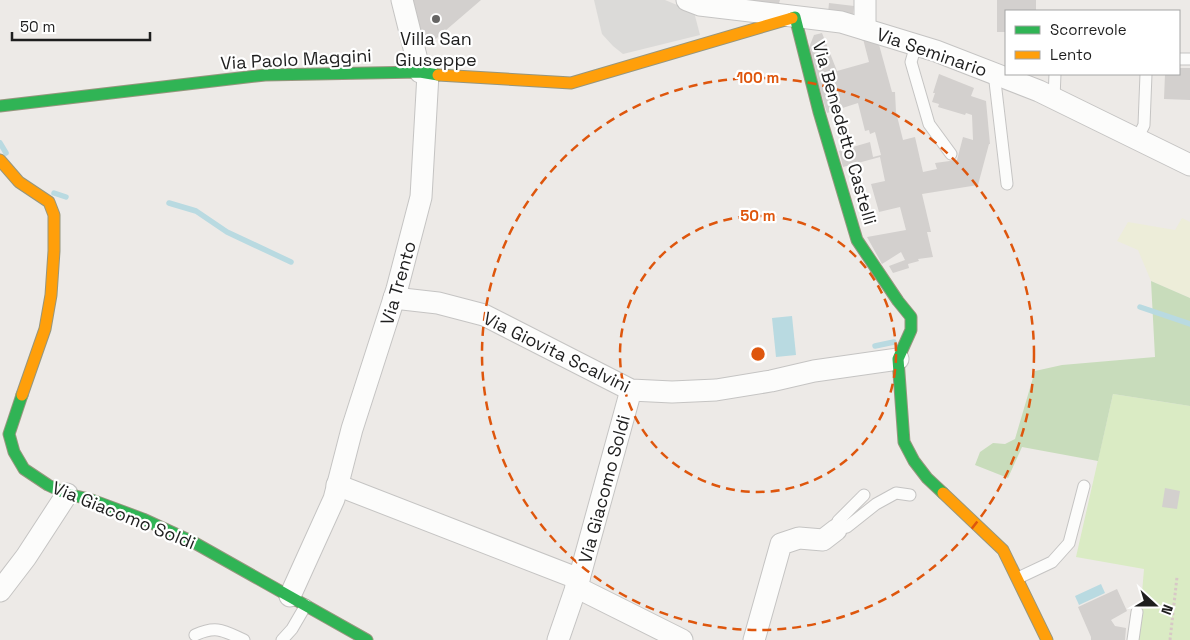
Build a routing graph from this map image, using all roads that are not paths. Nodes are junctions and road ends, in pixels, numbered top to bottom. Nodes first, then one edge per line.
1 (402, 0) edge
2 (865, 0) edge
3 (686, 3) edge
4 (796, 17) junction
5 (865, 29) junction
6 (916, 45) junction
7 (424, 73) junction
8 (994, 73) junction
9 (1055, 75) edge
10 (1146, 75) edge
11 (1031, 80) edge
12 (1054, 98) junction
13 (0, 106) edge
14 (1137, 139) junction
15 (951, 154) dead end
16 (0, 160) edge
17 (1190, 165) edge
18 (1008, 184) dead end
19 (394, 298) junction
20 (898, 359) junction
21 (631, 390) junction
22 (337, 485) junction
23 (1084, 486) dead end
24 (67, 494) junction
25 (864, 495) dead end
26 (910, 495) dead end
27 (836, 530) junction
28 (1018, 578) junction
29 (578, 583) junction
30 (0, 591) edge
31 (298, 600) junction
32 (1137, 612) dead end
33 (195, 635) dead end
34 (244, 640) edge
35 (282, 640) edge
36 (366, 640) edge
37 (558, 640) edge
38 (682, 640) edge
39 (754, 640) edge
40 (1047, 640) edge
41 (1134, 640) edge

1 - 7 street, Via Trento
2 - 5 street
3 - 4 street, Via Seminario
4 - 5 street, Via Seminario
4 - 7 street, Via Paolo Maggini
4 - 20 street, Via Benedetto Castelli
5 - 6 street, Via Seminario
6 - 8 street, Via Seminario
6 - 15 lane
7 - 13 street, Via Paolo Maggini
7 - 19 street, Via Trento
8 - 11 street, Via Seminario
8 - 18 lane
9 - 12 lane
10 - 14 lane
11 - 12 street, Via Seminario
12 - 14 street, Via Seminario
14 - 17 street, Via Seminario
16 - 24 street, Via Giacomo Soldi
19 - 21 street, Via Giovita Scalvini
19 - 22 street, Via Trento
20 - 21 street, Via Giovita Scalvini
20 - 28 street
21 - 29 street, Via Giacomo Soldi
22 - 29 street
22 - 31 street, Via Trento
23 - 28 lane
24 - 30 street
24 - 31 street, Via Giacomo Soldi
25 - 27 lane
26 - 27 lane
27 - 39 street
28 - 40 street
29 - 37 street, Via Giacomo Soldi
29 - 38 street, Via Giacomo Soldi
31 - 35 lane
31 - 36 street, Via Giacomo Soldi
32 - 41 lane
33 - 34 lane

